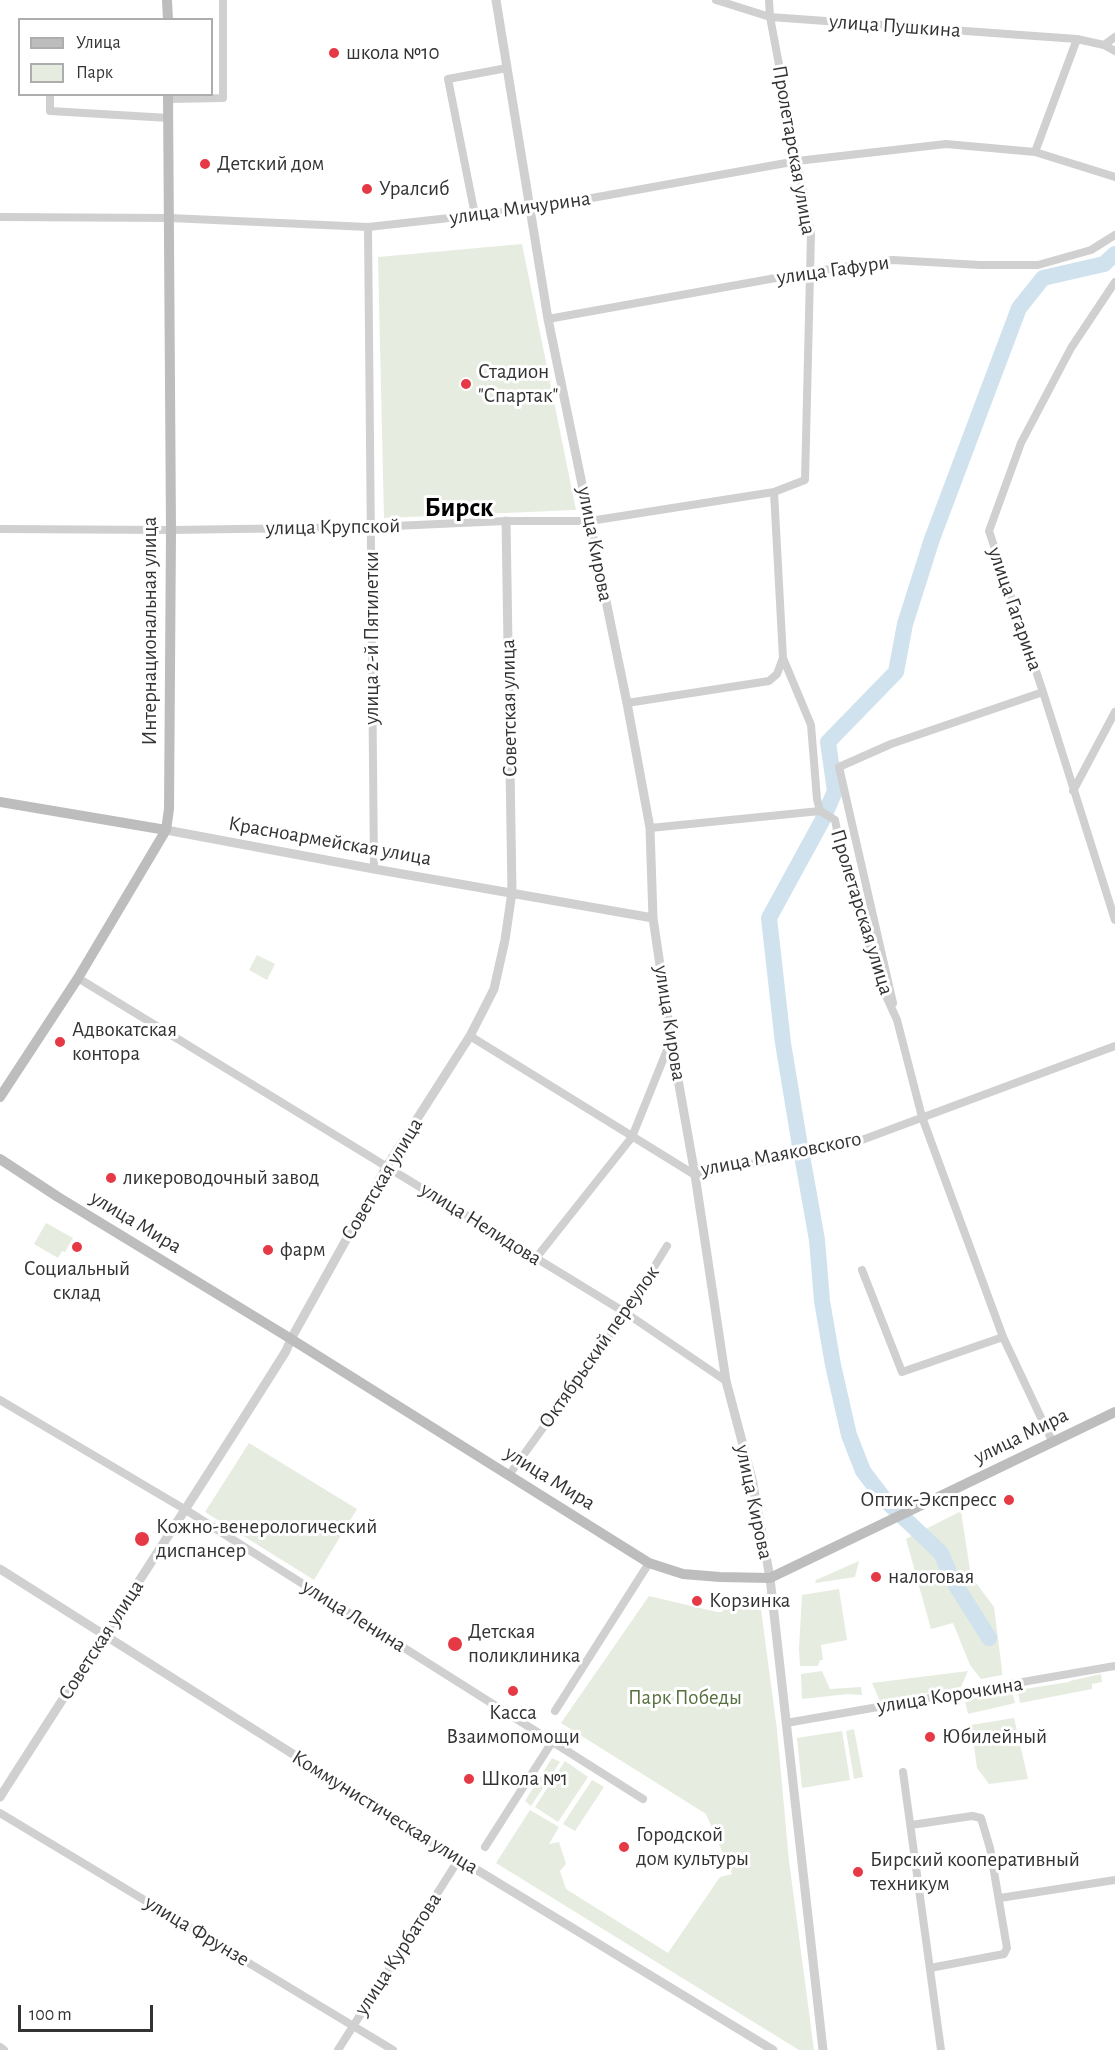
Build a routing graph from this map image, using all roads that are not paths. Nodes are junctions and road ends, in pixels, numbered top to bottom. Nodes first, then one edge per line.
1 (167, 0) edge
2 (223, 0) edge
3 (496, 0) edge
4 (716, 0) edge
5 (769, 0) edge
6 (770, 17) junction
7 (168, 18) edge
8 (1115, 38) edge
9 (1077, 39) junction
10 (1104, 45) junction
11 (1115, 51) edge
12 (507, 69) junction
13 (50, 96) edge
14 (168, 97) edge
15 (169, 118) junction
16 (1035, 152) junction
17 (797, 162) junction
18 (1115, 177) edge
19 (531, 208) junction
20 (475, 215) junction
21 (0, 217) edge
22 (170, 218) junction
23 (368, 227) junction
24 (1115, 235) edge
25 (809, 272) junction
26 (1115, 282) edge
27 (548, 319) junction
28 (806, 480) joint
29 (774, 492) junction
30 (506, 521) junction
31 (590, 521) junction
32 (371, 527) junction
33 (0, 529) edge
34 (171, 530) junction
35 (783, 658) junction
36 (1043, 692) junction
37 (627, 703) junction
38 (1115, 712) edge
39 (1073, 791) junction
40 (0, 802) edge
41 (820, 811) junction
42 (650, 828) junction
43 (166, 830) junction
44 (374, 869) junction
45 (512, 892) junction
46 (653, 918) junction
47 (1115, 920) edge
48 (78, 978) junction
49 (897, 1020) junction
50 (470, 1036) junction
51 (672, 1041) junction
52 (1115, 1046) edge
53 (0, 1096) edge
54 (922, 1117) junction
55 (632, 1137) junction
56 (0, 1160) edge
57 (387, 1166) junction
58 (695, 1174) junction
59 (667, 1246) dead end
60 (536, 1258) junction
61 (862, 1270) dead end
62 (626, 1313) junction
63 (1003, 1337) junction
64 (291, 1339) junction
65 (726, 1381) junction
66 (0, 1400) edge
67 (1115, 1412) edge
68 (1053, 1443) junction
69 (509, 1475) junction
70 (186, 1510) junction
71 (649, 1563) junction
72 (0, 1569) edge
73 (770, 1578) junction
74 (103, 1636) junction
75 (1115, 1666) edge
76 (555, 1711) dead end
77 (786, 1723) junction
78 (552, 1742) junction
79 (903, 1772) dead end
80 (0, 1797) edge
81 (644, 1799) dead end
82 (0, 1813) edge
83 (911, 1824) junction
84 (485, 1847) dead end
85 (459, 1859) junction
86 (1115, 1880) edge
87 (1000, 1898) junction
88 (930, 1968) junction
89 (353, 2025) junction
90 (0, 2048) edge
91 (4, 2050) edge
92 (338, 2050) edge
93 (393, 2050) edge
94 (773, 2050) edge
95 (823, 2050) edge
96 (941, 2050) edge

1 - 7 main road
2 - 14 street
3 - 12 street, улица Кирова
4 - 6 street, улица Пушкина
5 - 6 street, Пролетарская улица
6 - 9 street, улица Пушкина
6 - 17 street, Пролетарская улица
8 - 10 street
9 - 10 street, улица Пушкина
9 - 16 street
10 - 11 street, улица Пушкина
12 - 19 street, улица Кирова
12 - 20 street
13 - 15 street
14 - 15 main road, Интернациональная улица
15 - 22 main road, Интернациональная улица
16 - 17 street, улица Мичурина
16 - 18 street, улица Мичурина
17 - 19 street, улица Мичурина
17 - 25 street, Пролетарская улица
19 - 20 street, улица Мичурина
19 - 27 street, улица Кирова
20 - 23 street, улица Мичурина
21 - 22 street, улица Мичурина
22 - 23 street, улица Мичурина
22 - 34 main road, Интернациональная улица
23 - 32 street, улица 2-й Пятилетки
24 - 25 street, улица Гафури
25 - 27 street, улица Гафури
25 - 28 street, Пролетарская улица
26 - 36 street, улица Гагарина
27 - 31 street, улица Кирова
28 - 29 street, улица Крупской
29 - 31 street, улица Крупской
29 - 35 street, Пролетарская улица
30 - 31 street, улица Крупской
30 - 32 street, улица Крупской
30 - 45 street, Советская улица
31 - 37 street, улица Кирова
32 - 34 street, улица Крупской
32 - 44 street, улица 2-й Пятилетки
33 - 34 street, улица Крупской
34 - 43 main road, Интернациональная улица
35 - 37 street
35 - 41 street, Пролетарская улица
36 - 39 street, улица Гагарина
36 - 49 street, Пролетарская улица
37 - 42 street, улица Кирова
38 - 39 street
39 - 47 street, улица Гагарина
40 - 43 main road, Красноармейская улица
41 - 42 street
41 - 49 street, Пролетарская улица
42 - 46 street, улица Кирова
43 - 44 street, Красноармейская улица
43 - 48 main road, Интернациональная улица
44 - 45 street, Красноармейская улица
45 - 46 street, Красноармейская улица
45 - 50 street, Советская улица
46 - 51 street, улица Кирова
48 - 53 main road, Интернациональная улица
48 - 57 street, улица Нелидова
49 - 54 street, Пролетарская улица
50 - 55 street, улица Маяковского
50 - 57 street, Советская улица
51 - 55 street
51 - 58 street, улица Кирова
52 - 54 street, улица Маяковского
54 - 58 street, улица Маяковского
54 - 63 street, Пролетарская улица
55 - 58 street, улица Маяковского
55 - 60 street
56 - 64 main road, улица Мира
57 - 60 street, улица Нелидова
57 - 64 street, Советская улица
58 - 65 street, улица Кирова
59 - 62 street, Октябрьский переулок
60 - 62 street, улица Нелидова
61 - 63 street
62 - 65 street, улица Нелидова
62 - 69 street, Октябрьский переулок
63 - 68 street, Пролетарская улица
64 - 69 main road, улица Мира
64 - 70 street, Советская улица
65 - 73 street, улица Кирова
66 - 70 street, улица Ленина
67 - 68 main road, улица Мира
68 - 73 main road, улица Мира
69 - 71 main road, улица Мира
70 - 74 street, Советская улица
70 - 78 street, улица Ленина
71 - 73 main road, улица Мира
71 - 76 street
72 - 74 street, Коммунистическая улица
73 - 77 street, улица Кирова
74 - 80 street, Советская улица
74 - 85 street, Коммунистическая улица
75 - 77 street, улица Корочкина
77 - 95 street, улица Кирова
78 - 81 street, улица Ленина
78 - 84 street
79 - 83 street
82 - 89 street, улица Фрунзе
83 - 87 street
83 - 88 street
85 - 89 street, улица Курбатова
85 - 94 street, Коммунистическая улица
86 - 87 street
87 - 88 street
88 - 96 street
89 - 92 street, улица Курбатова
89 - 93 street, улица Фрунзе
90 - 91 street

